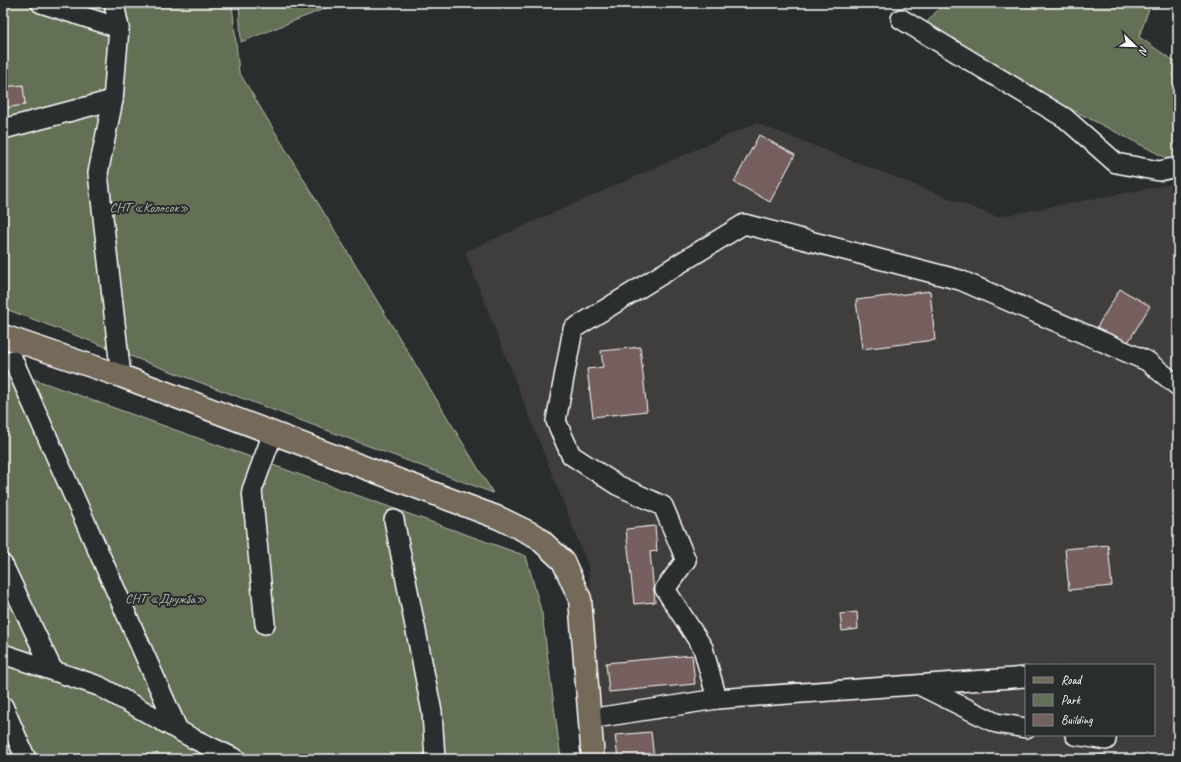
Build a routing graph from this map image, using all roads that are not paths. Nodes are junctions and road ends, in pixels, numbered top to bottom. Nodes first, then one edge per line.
1 (41, 3) edge
2 (114, 3) edge
3 (901, 19) dead end
4 (119, 28) junction
5 (113, 100) junction
6 (3, 129) edge
7 (1178, 167) edge
8 (3, 336) edge
9 (13, 360) dead end
10 (121, 376) junction
11 (1178, 386) edge
12 (272, 433) junction
13 (394, 520) dead end
14 (3, 565) edge
15 (264, 624) dead end
16 (3, 654) edge
17 (53, 671) junction
18 (1025, 677) edge
19 (918, 685) junction
20 (717, 699) junction
21 (3, 706) edge
22 (589, 719) junction
23 (1025, 728) edge
24 (178, 730) junction
25 (1081, 736) edge
26 (1106, 736) edge
27 (26, 759) edge
28 (236, 759) edge
29 (435, 759) edge
30 (593, 759) edge

1 - 4 lane
2 - 4 lane
3 - 7 lane
4 - 5 lane
5 - 6 lane
5 - 10 lane
8 - 10 main road
9 - 24 lane
10 - 12 main road
11 - 20 lane
12 - 15 lane
12 - 22 main road
13 - 29 lane
14 - 17 lane
16 - 17 lane
17 - 24 lane
18 - 19 lane
19 - 20 lane
19 - 23 lane
20 - 22 lane
21 - 27 lane
22 - 30 main road
24 - 28 lane
25 - 26 lane

